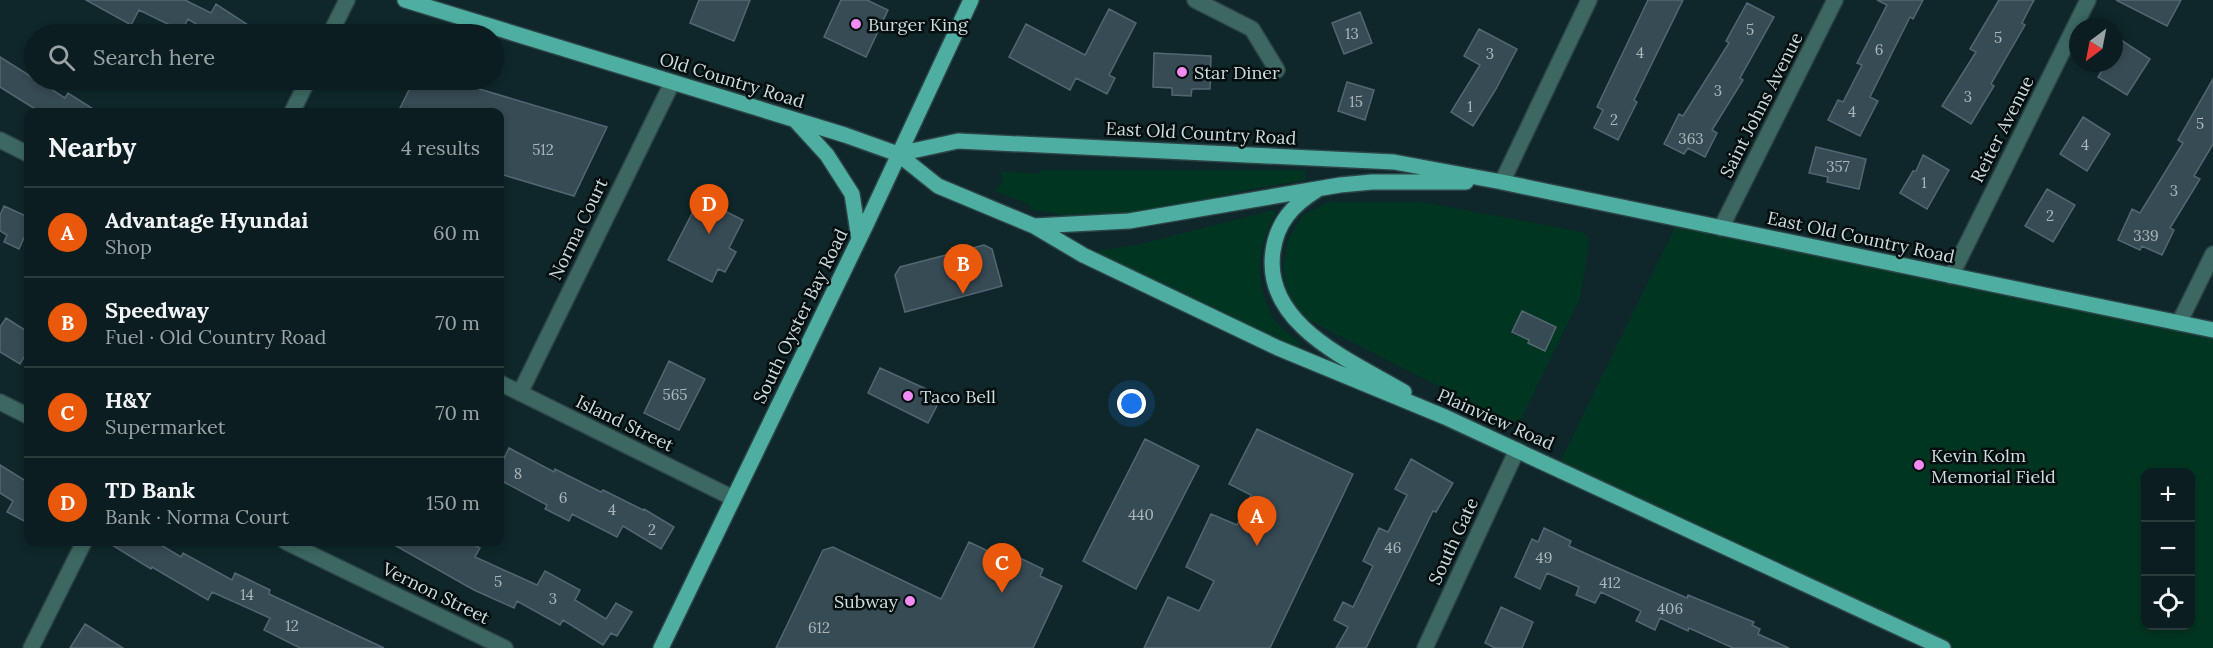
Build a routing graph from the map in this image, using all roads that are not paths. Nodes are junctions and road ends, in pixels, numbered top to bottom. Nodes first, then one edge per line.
1 (347, 0) edge
2 (405, 0) edge
3 (971, 0) edge
4 (1195, 0) edge
5 (1589, 0) edge
6 (1835, 0) edge
7 (2088, 0) edge
8 (335, 24) edge
9 (482, 24) edge
10 (504, 31) edge
11 (1277, 70) dead end
12 (672, 83) junction
13 (303, 90) edge
14 (294, 108) edge
15 (795, 120) junction
16 (0, 140) edge
17 (24, 152) edge
18 (898, 154) junction
19 (1502, 182) junction
20 (1321, 188) junction
21 (1034, 226) junction
22 (1721, 228) junction
23 (859, 239) junction
24 (2213, 254) edge
25 (1951, 276) junction
26 (2179, 323) junction
27 (2213, 330) edge
28 (504, 385) edge
29 (520, 393) junction
30 (0, 402) edge
31 (24, 414) edge
32 (1445, 417) junction
33 (1518, 450) junction
34 (733, 498) junction
35 (82, 546) edge
36 (294, 546) edge
37 (31, 648) edge
38 (505, 648) edge
39 (661, 648) edge
40 (1425, 648) edge
41 (1943, 648) edge

1 - 8 street
2 - 9 main road, Old Country Road
3 - 18 main road, South Oyster Bay Road
4 - 11 street
5 - 19 street
6 - 22 street, Saint Johns Avenue
7 - 25 street, Reiter Avenue
10 - 12 main road, Old Country Road
12 - 15 main road, Old Country Road
12 - 29 street, Norma Court
13 - 14 street
15 - 18 main road, Old Country Road
15 - 23 main road
16 - 17 street
18 - 19 main road, East Old Country Road
18 - 21 main road, Old Country Road
18 - 23 main road, South Oyster Bay Road
19 - 20 main road, East Old Country Road
19 - 22 main road, East Old Country Road
20 - 21 main road, East Old Country Road
20 - 32 main road
21 - 32 main road, Plainview Road
22 - 25 main road, East Old Country Road
23 - 34 main road, South Oyster Bay Road
24 - 26 street
25 - 26 main road, East Old Country Road
26 - 27 main road, East Old Country Road
28 - 29 street, Island Street
29 - 34 street, Island Street
30 - 31 street
32 - 33 main road, Plainview Road
33 - 40 street, South Gate
33 - 41 main road, Plainview Road
34 - 39 main road, South Oyster Bay Road
35 - 37 street
36 - 38 street, Vernon Street

